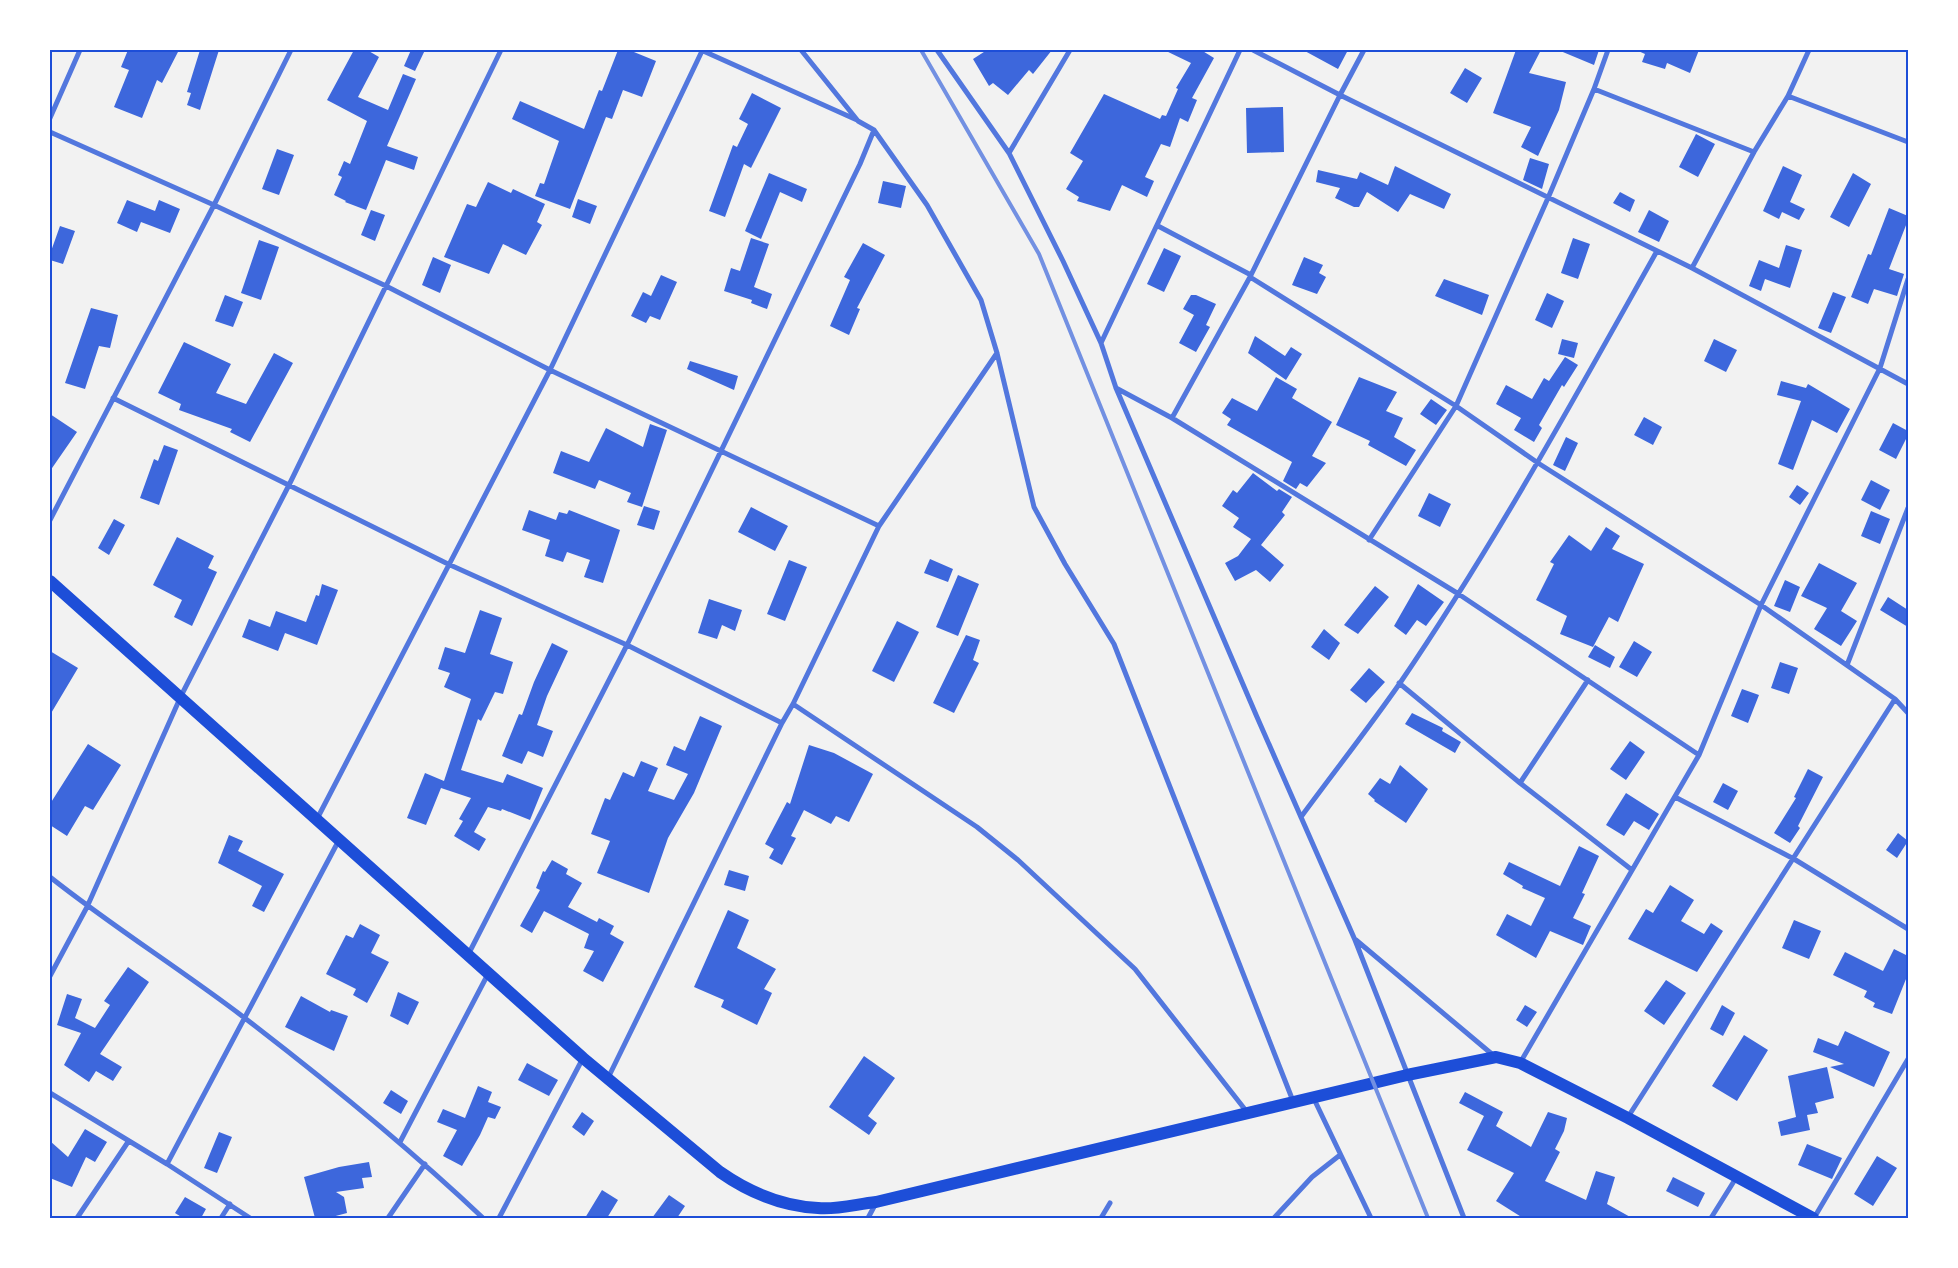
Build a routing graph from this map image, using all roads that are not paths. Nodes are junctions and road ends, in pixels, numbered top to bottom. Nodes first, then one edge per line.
1 (80, 50) edge
2 (291, 50) edge
3 (501, 50) edge
4 (701, 50) edge
5 (801, 50) edge
6 (937, 50) edge
7 (1070, 50) edge
8 (1240, 50) edge
9 (1253, 50) edge
10 (1364, 50) edge
11 (1608, 50) edge
12 (1809, 50) edge
13 (1594, 89) junction
14 (1340, 95) junction
15 (1788, 96) junction
16 (50, 118) edge
17 (858, 120) junction
18 (874, 130) junction
19 (50, 132) edge
20 (1908, 142) edge
21 (1754, 152) junction
22 (1009, 153) junction
23 (1548, 198) junction
24 (214, 205) junction
25 (1158, 226) junction
26 (1657, 252) junction
27 (1692, 268) junction
28 (1250, 276) junction
29 (1908, 279) edge
30 (386, 286) junction
31 (1101, 343) junction
32 (997, 353) junction
33 (1880, 368) junction
34 (550, 370) junction
35 (1908, 384) edge
36 (1116, 388) junction
37 (113, 398) junction
38 (1456, 406) junction
39 (1172, 418) junction
40 (722, 451) junction
41 (1538, 463) junction
42 (290, 485) junction
43 (1908, 508) edge
44 (50, 520) edge
45 (879, 526) junction
46 (1369, 540) junction
47 (448, 564) junction
48 (50, 581) edge
49 (1457, 593) junction
50 (1761, 605) junction
51 (626, 644) junction
52 (1848, 665) junction
53 (1588, 680) junction
54 (1399, 684) junction
55 (181, 696) junction
56 (1894, 699) junction
57 (793, 704) junction
58 (1908, 713) edge
59 (782, 723) junction
60 (1698, 755) junction
61 (1520, 783) junction
62 (1675, 797) junction
63 (1301, 817) junction
64 (317, 819) junction
65 (339, 840) junction
66 (1794, 859) junction
67 (1632, 870) junction
68 (50, 877) edge
69 (87, 907) junction
70 (1908, 929) edge
71 (1355, 940) junction
72 (467, 955) junction
73 (489, 974) junction
74 (50, 976) edge
75 (245, 1019) junction
76 (1496, 1057) junction
77 (583, 1058) junction
78 (1908, 1059) edge
79 (1520, 1063) junction
80 (1407, 1075) junction
81 (607, 1079) junction
82 (50, 1093) edge
83 (1313, 1097) junction
84 (1294, 1102) junction
85 (1247, 1113) junction
86 (1628, 1118) junction
87 (128, 1142) junction
88 (400, 1142) junction
89 (1340, 1155) junction
90 (167, 1164) junction
91 (425, 1164) junction
92 (1737, 1176) junction
93 (876, 1202) junction
94 (1110, 1203) dead end
95 (230, 1204) junction
96 (77, 1218) edge
97 (221, 1218) edge
98 (250, 1218) edge
99 (388, 1218) edge
100 (483, 1218) edge
101 (498, 1218) edge
102 (868, 1218) edge
103 (1101, 1218) edge
104 (1274, 1218) edge
105 (1371, 1218) edge
106 (1464, 1218) edge
107 (1711, 1218) edge
108 (1814, 1218) edge

1 - 16 street
2 - 24 street
3 - 30 street
4 - 17 street
4 - 34 street
5 - 17 street
6 - 22 street
7 - 22 street
8 - 25 street
9 - 14 street
10 - 14 street
11 - 13 street
12 - 15 street
13 - 21 street
13 - 23 street
14 - 23 street
14 - 28 street
15 - 20 street
15 - 21 street
17 - 18 street
18 - 32 street
18 - 40 street
19 - 24 street
21 - 27 street
22 - 31 street
23 - 26 street
23 - 38 street
24 - 30 street
24 - 37 street
25 - 28 street
25 - 31 street
26 - 27 street
26 - 41 street
27 - 33 street
28 - 38 street
28 - 39 street
29 - 33 street
30 - 34 street
30 - 42 street
31 - 36 street
32 - 45 street
32 - 84 street
33 - 35 street
33 - 50 street
34 - 40 street
34 - 47 street
36 - 39 street
36 - 63 street
37 - 42 street
37 - 44 street
38 - 41 street
38 - 46 street
39 - 46 street
40 - 45 street
40 - 51 street
41 - 49 street
41 - 50 street
42 - 47 street
42 - 55 street
43 - 52 street
45 - 57 street
46 - 49 street
47 - 51 street
47 - 64 street
48 - 55 main road
49 - 53 street
49 - 54 street
50 - 52 street
50 - 60 street
51 - 59 street
51 - 72 street
52 - 56 street
53 - 60 street
53 - 61 street
54 - 61 street
54 - 63 street
55 - 64 main road
55 - 69 street
56 - 58 street
56 - 66 street
57 - 59 street
57 - 85 street
59 - 81 street
60 - 62 street
61 - 67 street
62 - 66 street
62 - 67 street
63 - 71 street
64 - 65 main road
65 - 72 main road
65 - 75 street
66 - 70 street
66 - 86 street
67 - 79 street
68 - 69 street
69 - 74 street
69 - 75 street
71 - 76 street
71 - 80 street
72 - 73 main road
73 - 77 main road
73 - 88 street
75 - 88 street
75 - 90 street
76 - 79 main road
76 - 80 main road
77 - 81 main road
77 - 101 street
78 - 108 street
79 - 86 main road
80 - 83 main road
80 - 106 street
81 - 93 main road
82 - 87 street
83 - 84 main road
83 - 89 street
84 - 85 main road
85 - 93 main road
86 - 92 main road
87 - 90 street
87 - 96 street
88 - 91 street
89 - 104 street
89 - 105 street
90 - 95 street
91 - 99 street
91 - 100 street
92 - 107 street
92 - 108 main road
93 - 102 street
94 - 103 street
95 - 97 street
95 - 98 street

